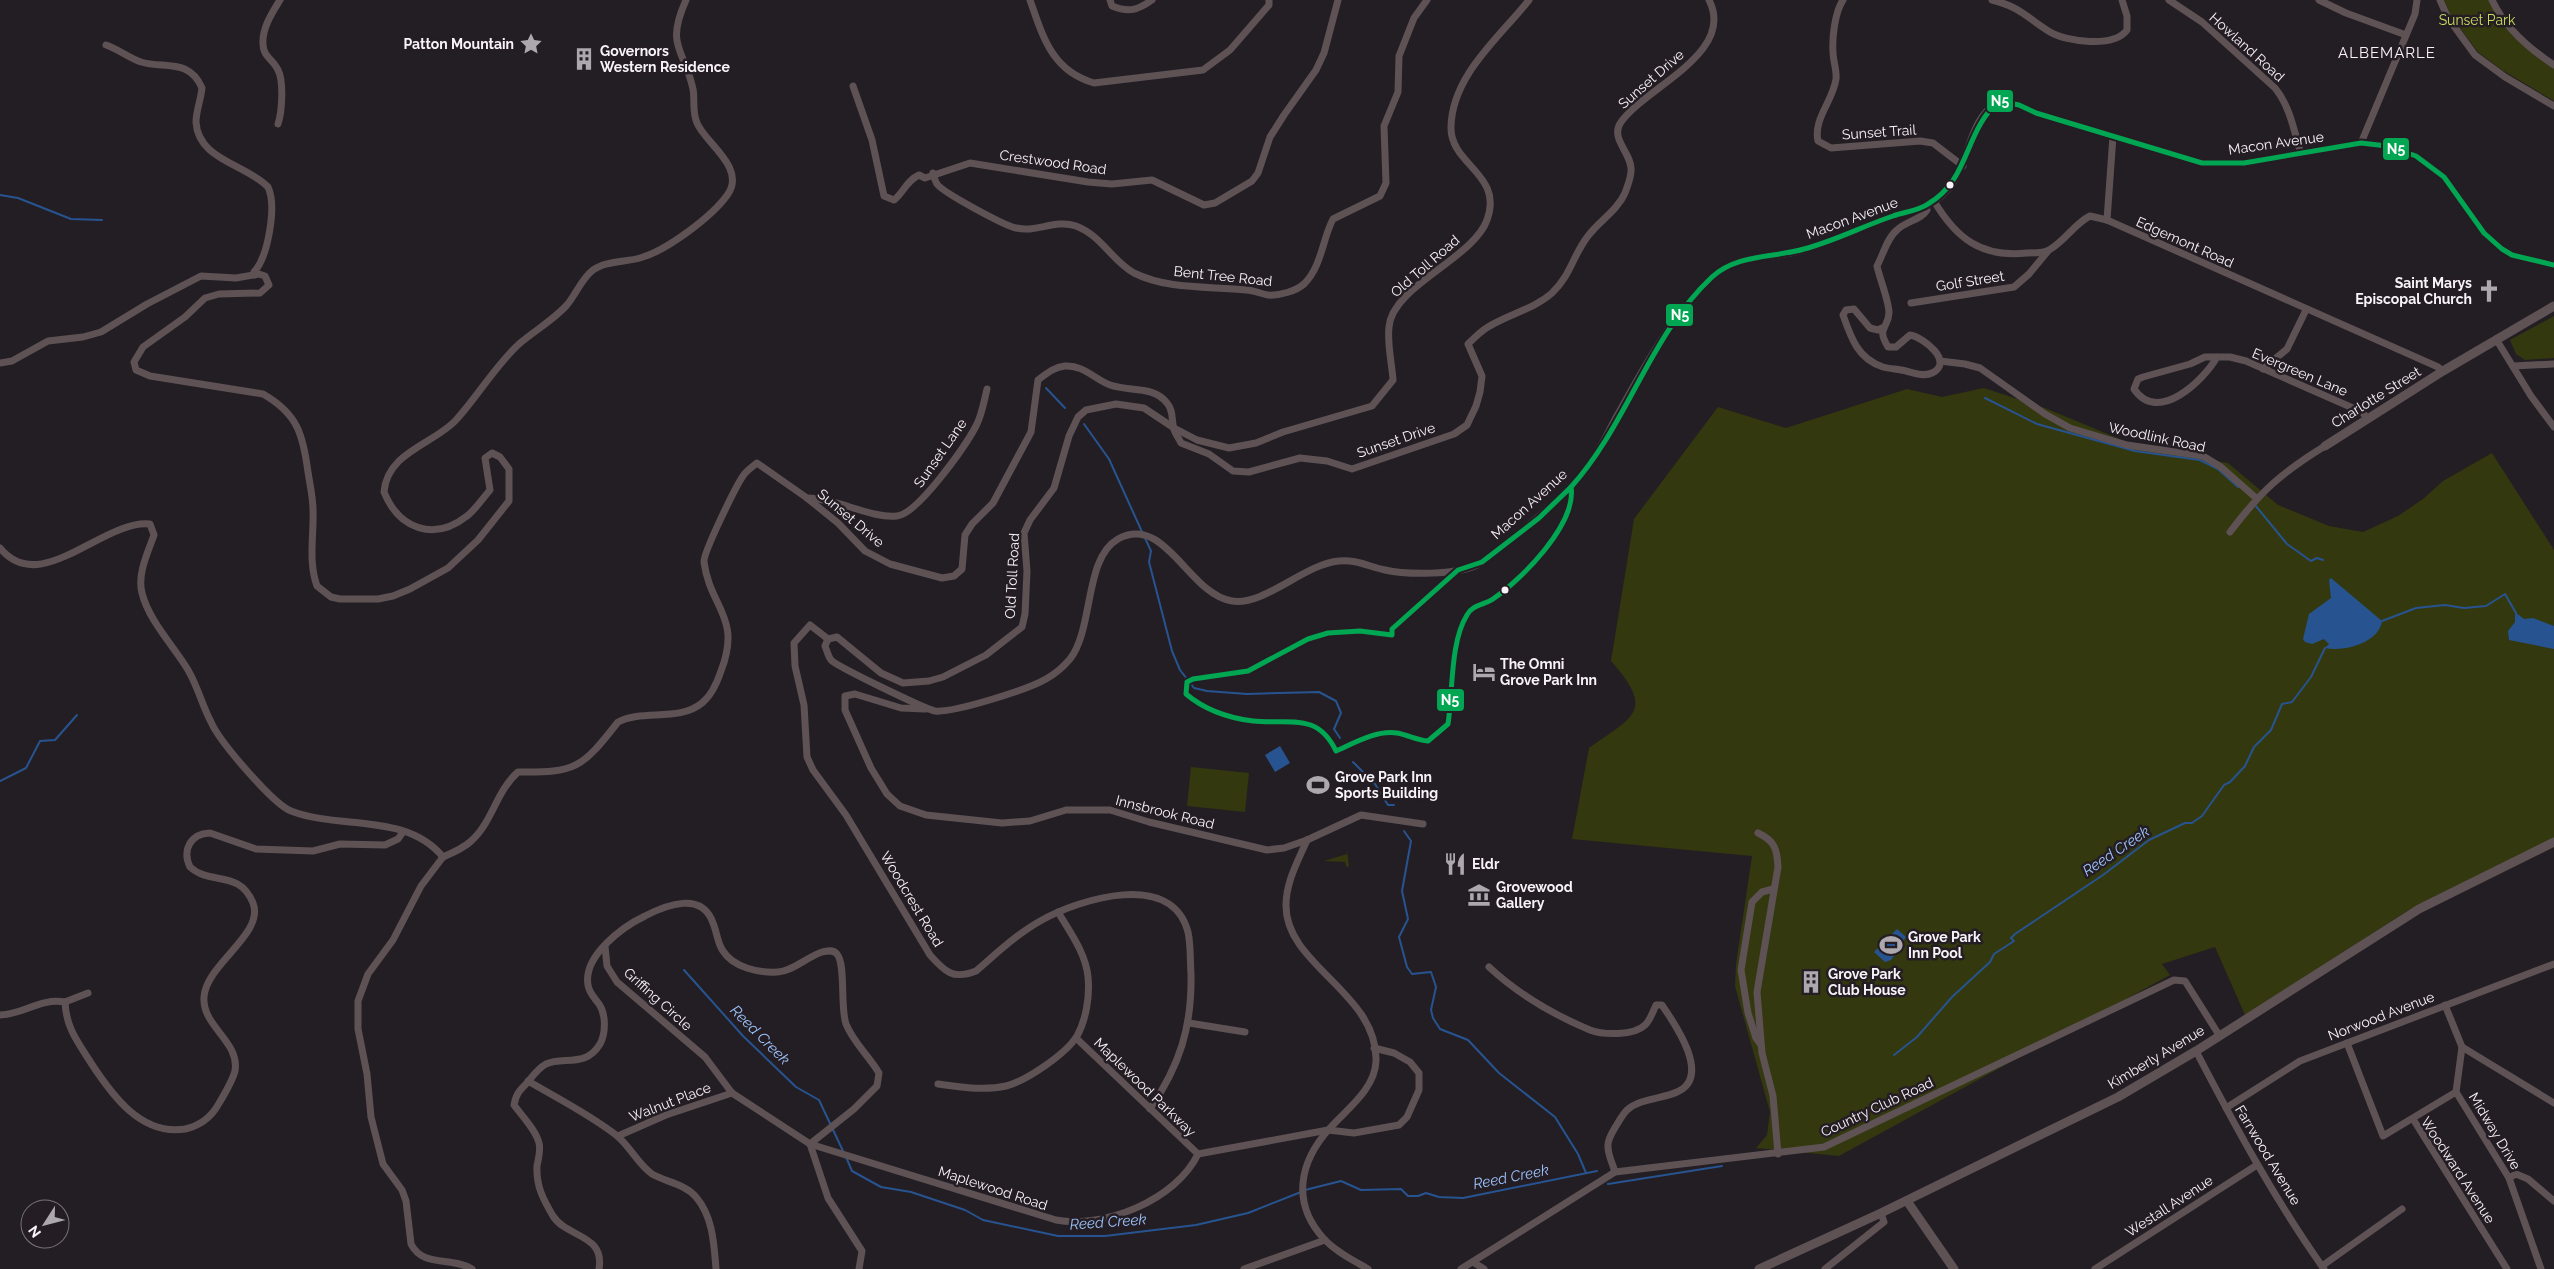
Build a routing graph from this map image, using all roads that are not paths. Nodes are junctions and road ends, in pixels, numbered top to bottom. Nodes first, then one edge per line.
1 (280, 0) edge
2 (686, 0) edge
3 (1030, 0) edge
4 (1110, 0) edge
5 (1152, 0) edge
6 (1270, 0) edge
7 (1338, 0) edge
8 (1427, 0) edge
9 (1529, 0) edge
10 (1710, 0) edge
11 (1843, 0) edge
12 (1992, 0) edge
13 (2122, 0) edge
14 (2169, 0) edge
15 (2319, 0) edge
16 (2417, 0) edge
17 (2440, 0) edge
18 (2492, 0) edge
19 (2406, 35) junction
20 (106, 45) dead end
21 (2554, 65) edge
22 (853, 86) dead end
23 (2554, 106) edge
24 (278, 124) dead end
25 (2113, 136) junction
26 (2362, 143) junction
27 (2301, 154) junction
28 (1963, 166) junction
29 (933, 173) junction
30 (1934, 201) junction
31 (1925, 207) junction
32 (2106, 220) junction
33 (2048, 251) junction
34 (2554, 265) edge
35 (254, 275) junction
36 (1911, 303) dead end
37 (2554, 306) edge
38 (2306, 310) junction
39 (1882, 328) junction
40 (2496, 339) junction
41 (2217, 357) junction
42 (1940, 361) junction
43 (0, 363) edge
44 (2554, 364) edge
45 (2513, 366) junction
46 (2262, 369) junction
47 (2443, 371) junction
48 (987, 389) dead end
49 (2367, 418) junction
50 (2554, 427) edge
51 (1174, 428) junction
52 (2325, 446) joint
53 (807, 498) junction
54 (2256, 498) junction
55 (2230, 532) dead end
56 (0, 548) edge
57 (828, 639) junction
58 (930, 709) junction
59 (1423, 824) dead end
60 (403, 832) junction
61 (1758, 833) dead end
62 (1307, 840) junction
63 (2554, 842) edge
64 (443, 857) junction
65 (1774, 889) junction
66 (1058, 912) junction
67 (605, 946) junction
68 (2554, 964) edge
69 (1489, 967) dead end
70 (88, 994) dead end
71 (65, 1002) junction
72 (2445, 1004) junction
73 (0, 1015) edge
74 (1189, 1023) junction
75 (1245, 1032) dead end
76 (2219, 1035) junction
77 (1076, 1038) junction
78 (2347, 1042) junction
79 (1761, 1045) junction
80 (2462, 1046) junction
81 (1374, 1048) junction
82 (2196, 1051) junction
83 (528, 1081) junction
84 (938, 1084) dead end
85 (2456, 1092) junction
86 (732, 1093) junction
87 (2554, 1102) edge
88 (2226, 1108) junction
89 (1150, 1109) junction
90 (2413, 1119) junction
91 (1328, 1130) junction
92 (618, 1136) junction
93 (810, 1144) junction
94 (1198, 1154) junction
95 (1778, 1154) junction
96 (2257, 1165) junction
97 (1615, 1172) junction
98 (2510, 1178) junction
99 (1907, 1201) junction
100 (2554, 1201) edge
101 (2402, 1208) dead end
102 (1881, 1213) junction
103 (1325, 1240) junction
104 (1473, 1262) junction
105 (2323, 1267) edge
106 (472, 1269) edge
107 (600, 1269) edge
108 (716, 1269) edge
109 (859, 1269) edge
110 (1244, 1269) edge
111 (1368, 1269) edge
112 (1461, 1269) edge
113 (1484, 1269) edge
114 (1758, 1269) edge
115 (1826, 1269) edge
116 (1954, 1269) edge
117 (2095, 1269) edge
118 (2507, 1269) edge
119 (2541, 1269) edge

1 - 24 street
2 - 35 street
3 - 6 street
4 - 5 street
7 - 29 street, Crestwood Road
8 - 29 street, Bent Tree Road
9 - 51 street, Old Toll Road
10 - 51 street, Sunset Drive
11 - 28 street, Sunset Trail
12 - 13 street
14 - 27 street, Howland Road
15 - 19 street
16 - 19 street
17 - 23 street
18 - 21 street
19 - 26 street
20 - 35 street
22 - 29 street, Crestwood Road
25 - 27 street, Macon Avenue
25 - 28 street, Macon Avenue
25 - 32 street
26 - 27 street, Macon Avenue
26 - 34 street, Macon Avenue
28 - 30 street, Macon Avenue
30 - 31 street, Macon Avenue
30 - 33 street
31 - 39 street
31 - 58 street, Macon Avenue
32 - 33 street, Edgemont Road
32 - 38 street, Edgemont Road
33 - 36 street, Golf Street
35 - 43 street
37 - 40 street, Charlotte Street
38 - 46 street
38 - 47 street, Edgemont Road
39 - 42 street
39 - 42 street
40 - 45 street
40 - 47 street, Charlotte Street
41 - 41 street, Evergreen Lane
41 - 46 street, Evergreen Lane
42 - 54 street, Woodlink Road
44 - 45 street
45 - 50 street
46 - 49 street, Evergreen Lane
47 - 49 street, Charlotte Street
48 - 53 street, Sunset Lane
49 - 52 street, Charlotte Street
51 - 53 street, Sunset Drive
51 - 57 street, Old Toll Road
52 - 54 street, Charlotte Street
53 - 64 street, Sunset Drive
54 - 55 street, Charlotte Street
56 - 60 street
57 - 58 street
57 - 66 street, Woodcrest Road
58 - 62 street, Innsbrook Road
59 - 62 street, Innsbrook Road
60 - 64 street
60 - 71 street
61 - 65 street
62 - 81 street
63 - 76 street, Kimberly Avenue
64 - 106 street
65 - 79 street
65 - 79 street
66 - 74 street, Woodcrest Road
66 - 77 street
67 - 83 street
67 - 86 street, Griffing Circle
67 - 93 street
68 - 72 street, Norwood Avenue
69 - 97 street
70 - 71 street
71 - 73 street
72 - 78 street, Norwood Avenue
72 - 80 street
74 - 75 street
74 - 89 street, Woodcrest Road
76 - 82 street, Kimberly Avenue
76 - 95 street, Country Club Road
77 - 84 street
77 - 89 street, Maplewood Parkway
78 - 88 street, Norwood Avenue
78 - 90 street, Woodward Avenue
79 - 95 street
80 - 85 street
80 - 87 street
81 - 91 street
81 - 91 street
82 - 88 street, Farrwood Avenue
82 - 99 street, Kimberly Avenue
83 - 92 street
83 - 107 street
85 - 90 street
85 - 98 street, Midway Drive
86 - 92 street, Walnut Place
86 - 93 street, Griffing Circle
88 - 96 street, Farrwood Avenue
89 - 94 street, Maplewood Parkway
90 - 118 street, Woodward Avenue
91 - 94 street
91 - 103 street
92 - 108 street
93 - 94 street, Maplewood Road
93 - 109 street
95 - 97 street, Country Club Road
96 - 105 street, Farrwood Avenue
96 - 117 street, Westall Avenue
97 - 104 street, Country Club Road
98 - 100 street
98 - 119 street, Midway Drive
99 - 102 street, Kimberly Avenue
99 - 116 street
101 - 105 street
102 - 114 street, Kimberly Avenue
102 - 115 street
103 - 110 street
103 - 111 street
104 - 112 street, Country Club Road
104 - 113 street

